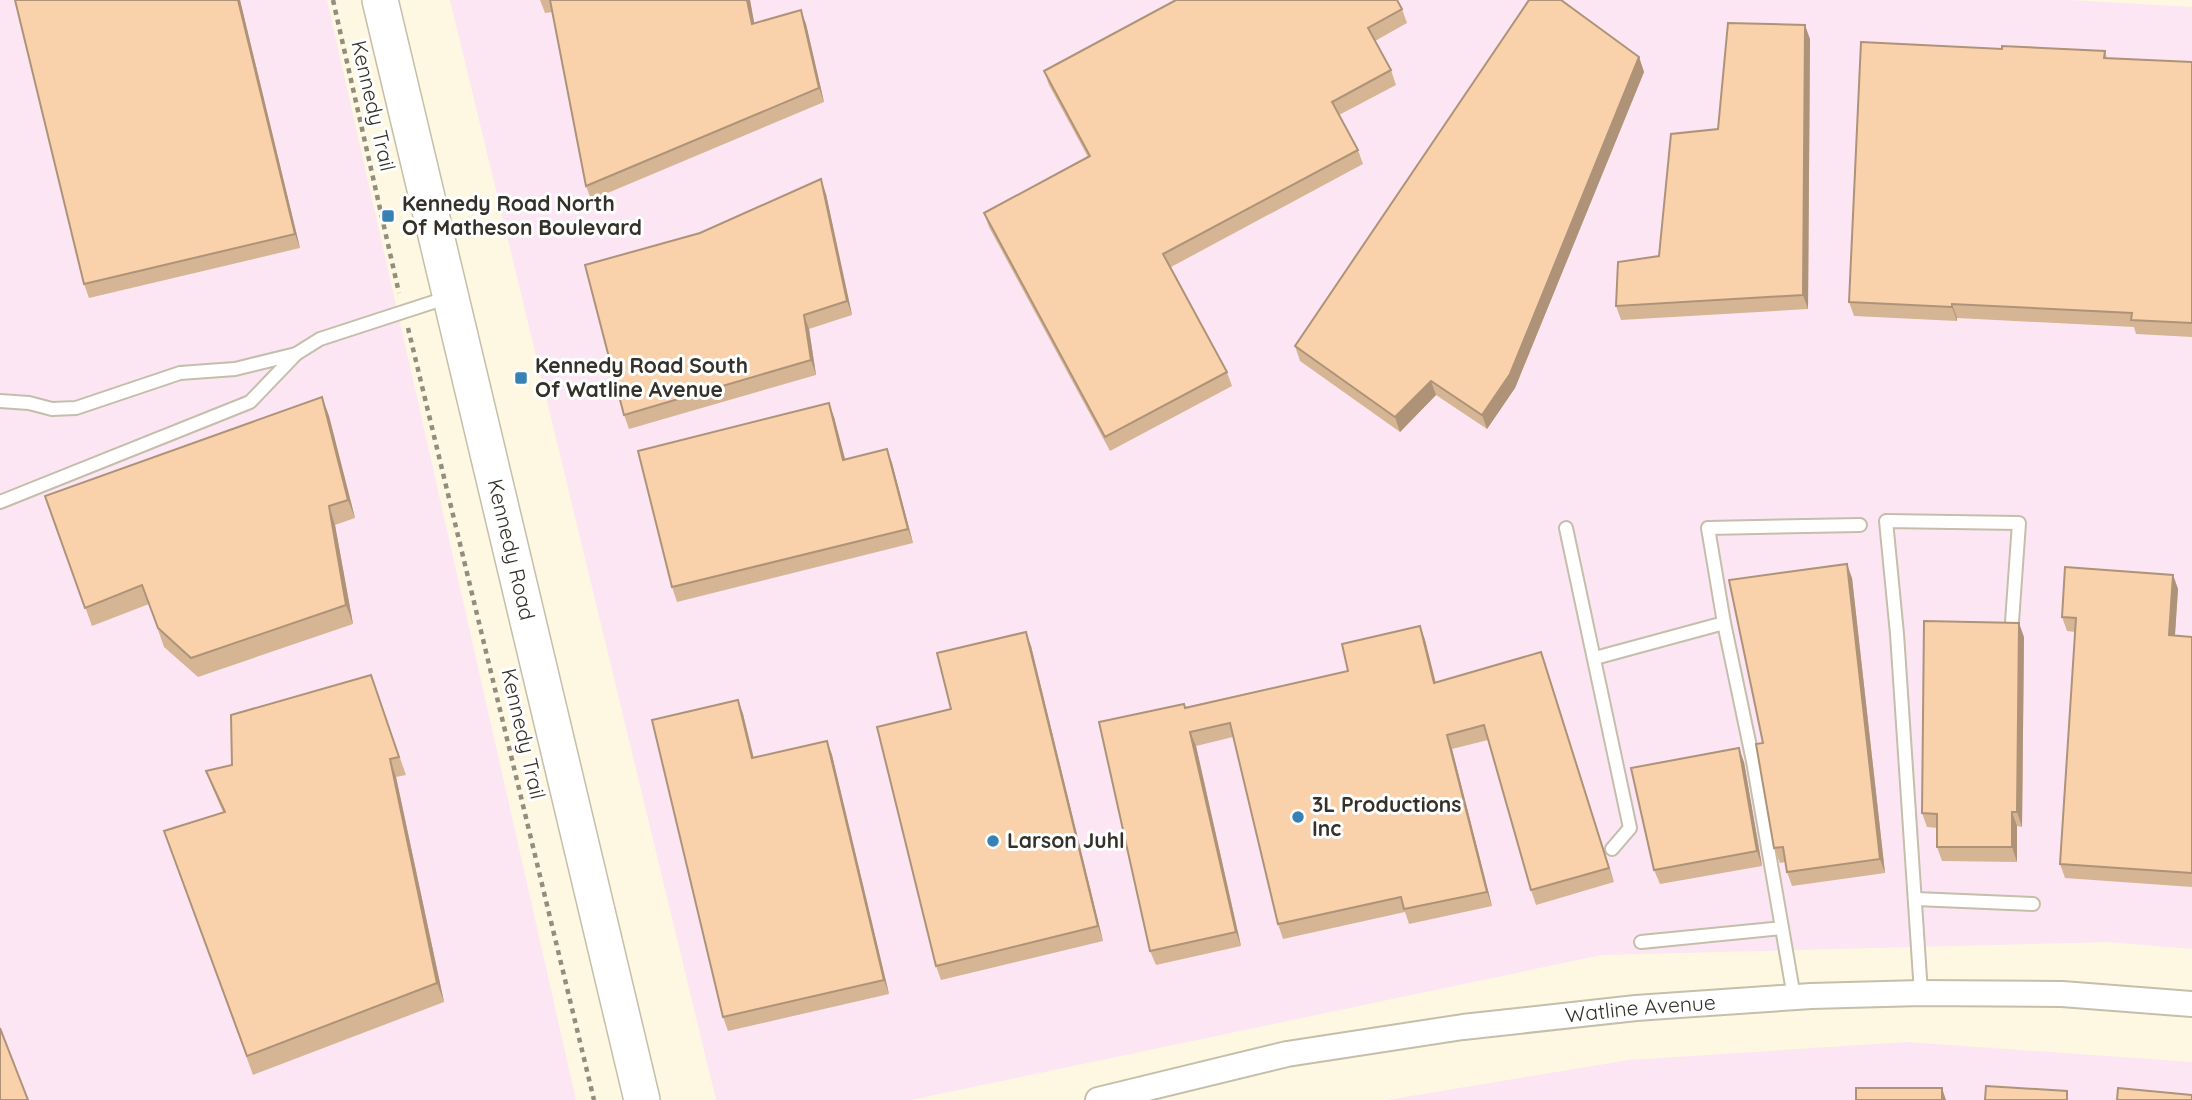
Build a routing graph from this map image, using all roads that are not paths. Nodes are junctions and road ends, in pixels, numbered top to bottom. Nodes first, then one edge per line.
1 (380, 0) edge
2 (452, 296) junction
3 (296, 354) junction
4 (0, 401) edge
5 (0, 502) edge
6 (1860, 525) dead end
7 (1566, 528) dead end
8 (2012, 622) edge
9 (1724, 623) junction
10 (1595, 658) junction
11 (1612, 849) dead end
12 (1916, 899) junction
13 (2033, 904) dead end
14 (1782, 928) junction
15 (1641, 942) dead end
16 (1921, 993) junction
17 (1794, 997) junction
18 (2192, 1004) edge
19 (642, 1100) edge
20 (1098, 1100) edge

1 - 2 main road, Kennedy Road
2 - 3 lane
2 - 19 main road, Kennedy Road
3 - 4 lane
3 - 5 lane
6 - 9 lane
7 - 10 lane
8 - 12 lane
9 - 10 lane
9 - 14 lane
10 - 11 lane
12 - 13 lane
12 - 16 lane
14 - 15 lane
14 - 17 lane
16 - 17 street, Watline Avenue
16 - 18 street, Watline Avenue
17 - 20 street, Watline Avenue

